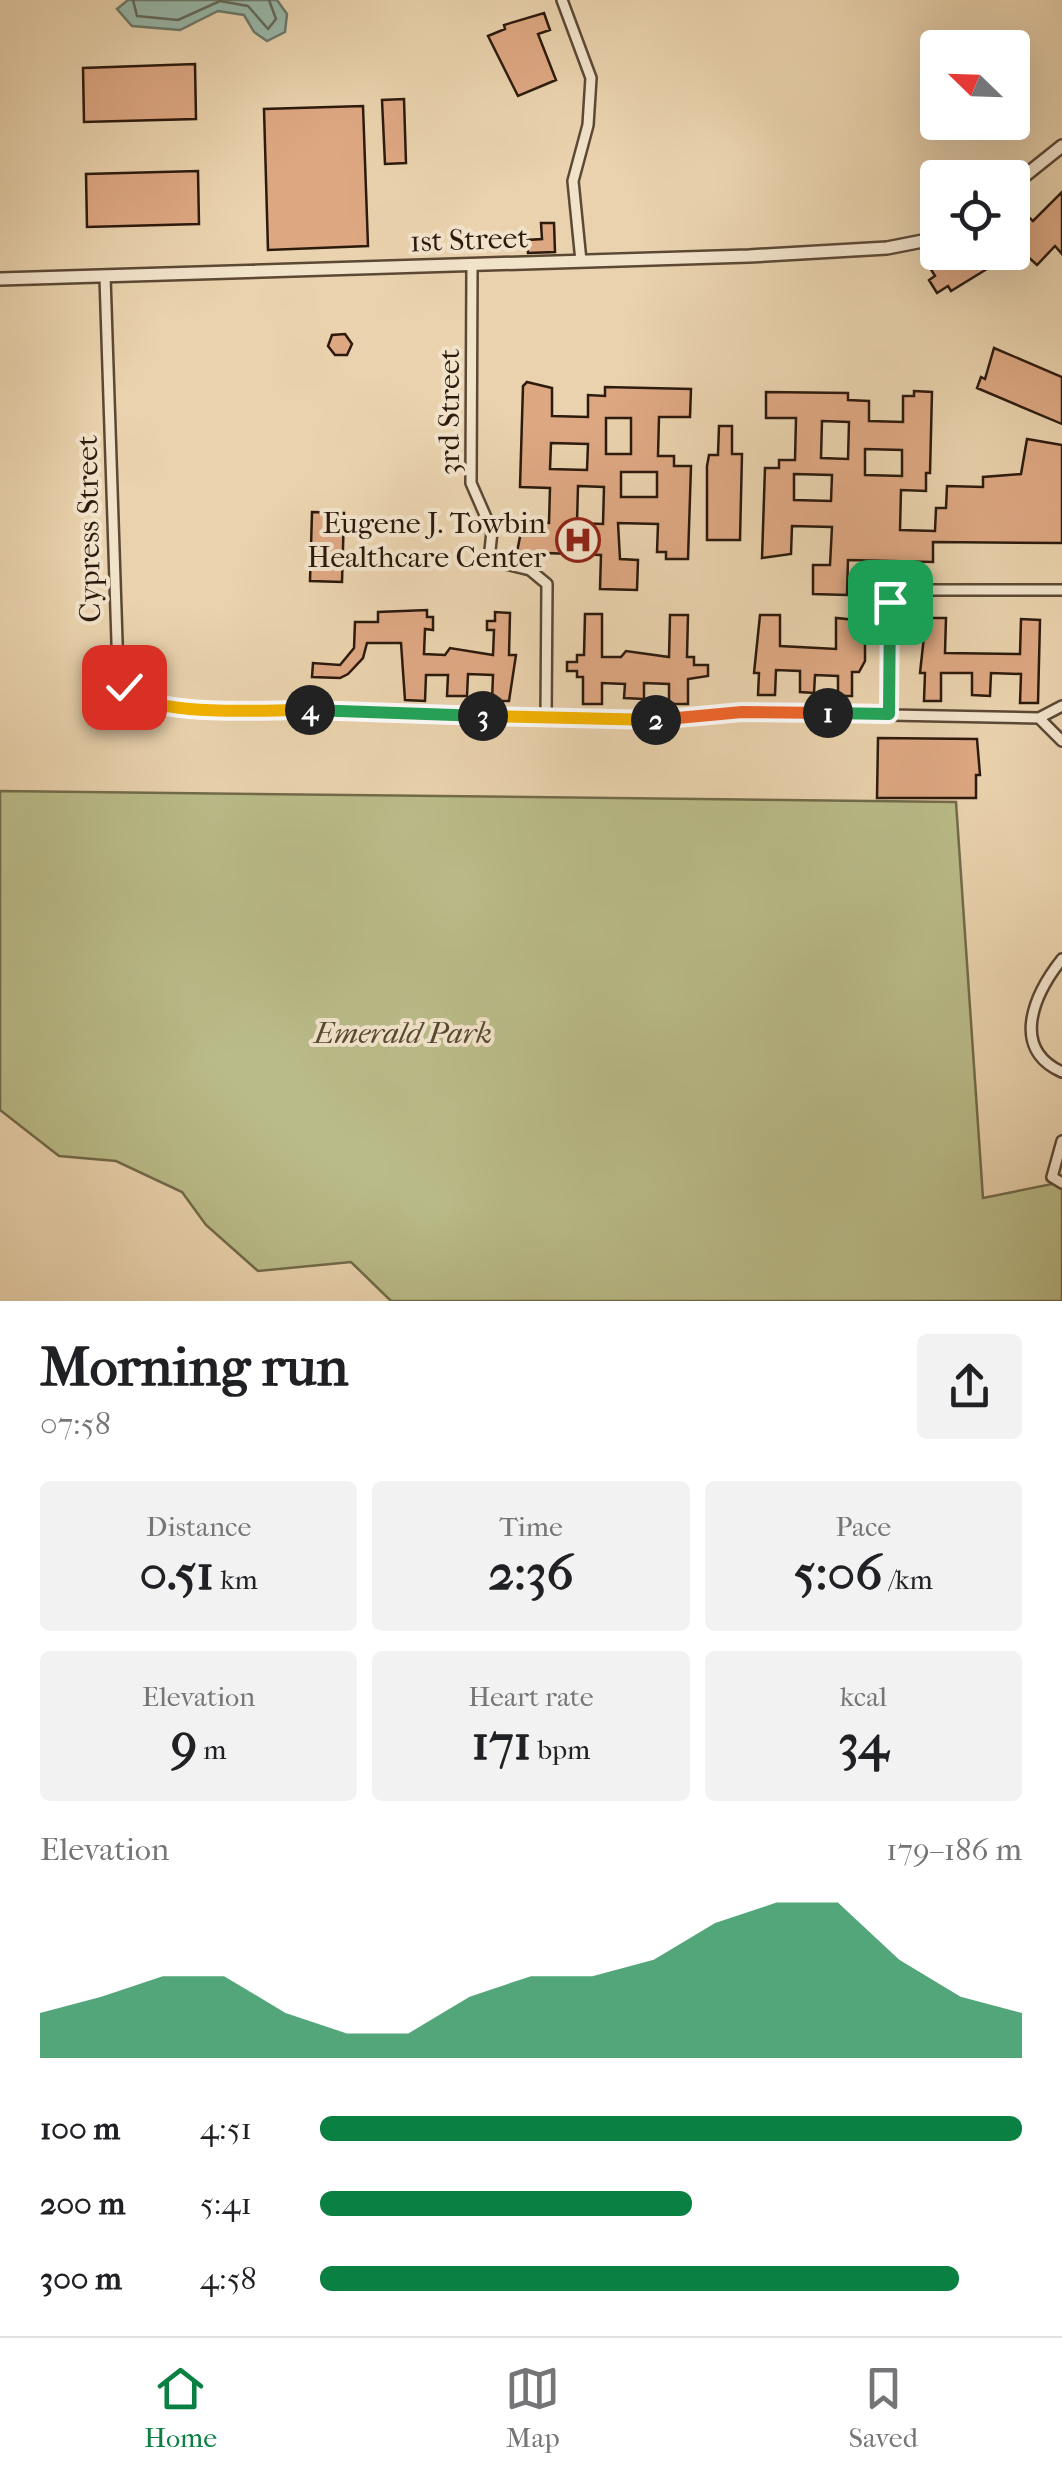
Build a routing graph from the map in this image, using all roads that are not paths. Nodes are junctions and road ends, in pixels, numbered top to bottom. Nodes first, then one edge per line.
1 (562, 0) edge
2 (1062, 146) edge
3 (1030, 172) edge
4 (920, 241) edge
5 (582, 261) junction
6 (472, 266) junction
7 (105, 277) junction
8 (0, 279) edge
9 (1062, 590) edge
10 (1062, 706) edge
11 (889, 714) junction
12 (546, 718) junction
13 (1038, 718) junction
14 (1062, 741) edge
15 (1062, 959) edge
16 (1062, 1072) edge
17 (1062, 1142) edge
18 (1062, 1183) edge

1 - 5 street
2 - 3 street
4 - 5 street, 1st Street
5 - 6 street, 1st Street
6 - 7 street, 1st Street
6 - 12 street, 3rd Street
7 - 8 street, 1st Street
7 - 12 street, Cypress Street
9 - 11 street
10 - 13 street
11 - 12 street, Cypress Street
11 - 13 street, Cypress Street
13 - 14 street
15 - 16 street
17 - 18 street

